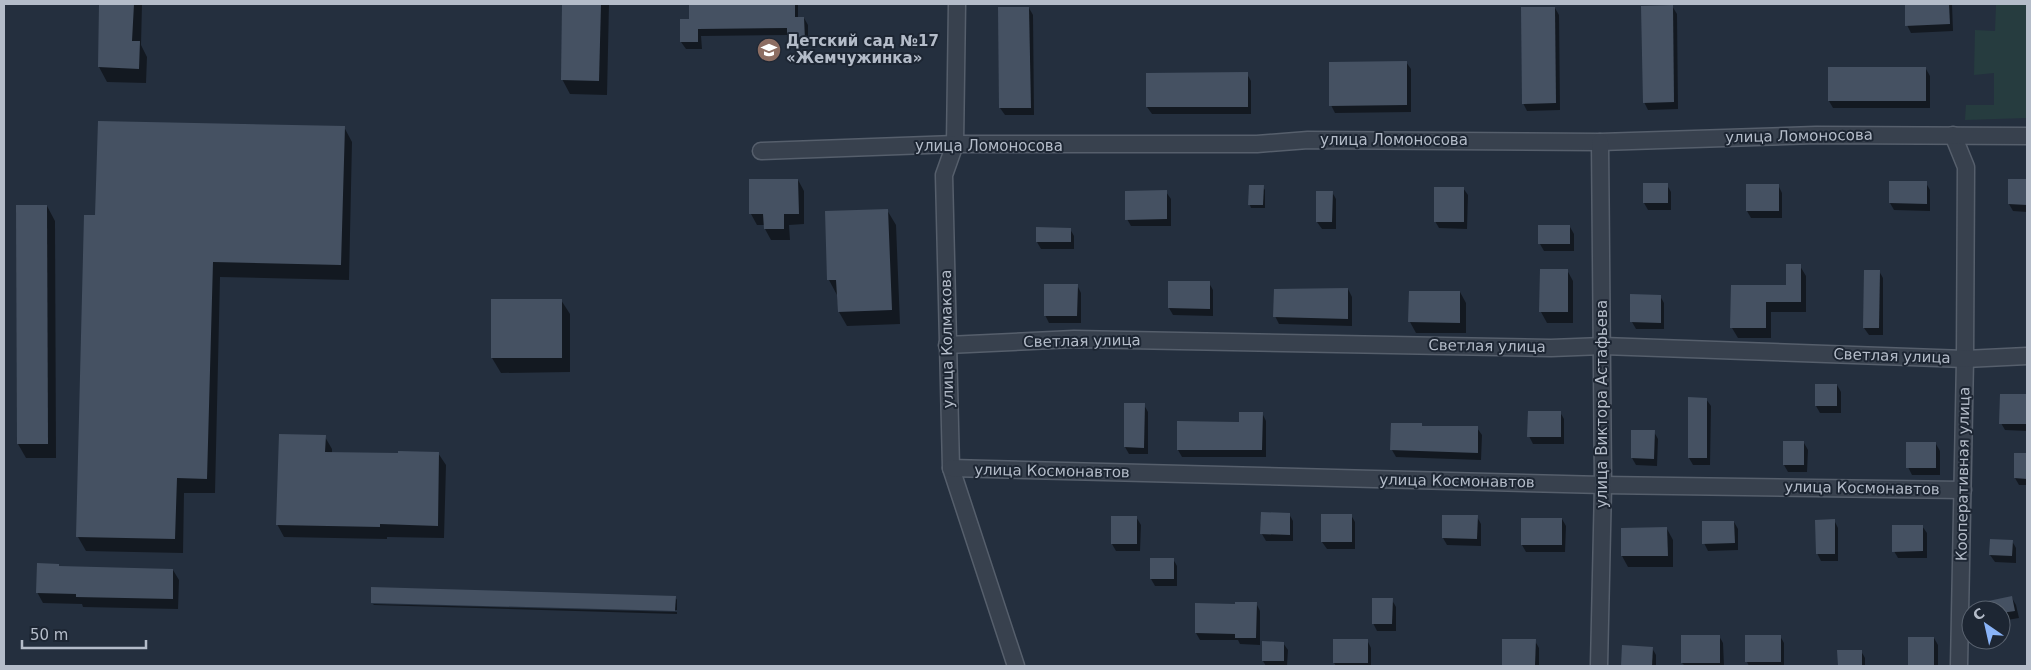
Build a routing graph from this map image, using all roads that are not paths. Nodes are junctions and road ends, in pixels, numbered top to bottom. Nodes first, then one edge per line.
1 (957, 4) edge
2 (1953, 135) junction
3 (2027, 136) edge
4 (1600, 142) junction
5 (955, 144) junction
6 (761, 151) dead end
7 (947, 345) junction
8 (1603, 346) junction
9 (2027, 356) edge
10 (1965, 359) junction
11 (951, 468) junction
12 (1603, 485) junction
13 (1963, 490) junction
14 (1016, 666) edge
15 (1599, 666) edge
16 (1959, 666) edge

1 - 5 street, улица Колмакова
2 - 3 street, улица Ломоносова
2 - 4 street, улица Ломоносова
2 - 10 street, Кооперативная улица
4 - 5 street, улица Ломоносова
4 - 8 street, улица Виктора Астафьева
5 - 6 street, улица Ломоносова
5 - 7 street, улица Колмакова
7 - 8 street, Светлая улица
7 - 11 street, улица Колмакова
8 - 10 street, Светлая улица
8 - 12 street, улица Виктора Астафьева
9 - 10 street, Светлая улица
10 - 13 street, Кооперативная улица
11 - 12 street, улица Космонавтов
11 - 14 street, улица Колмакова
12 - 13 street, улица Космонавтов
12 - 15 street, улица Виктора Астафьева
13 - 16 street, Кооперативная улица

